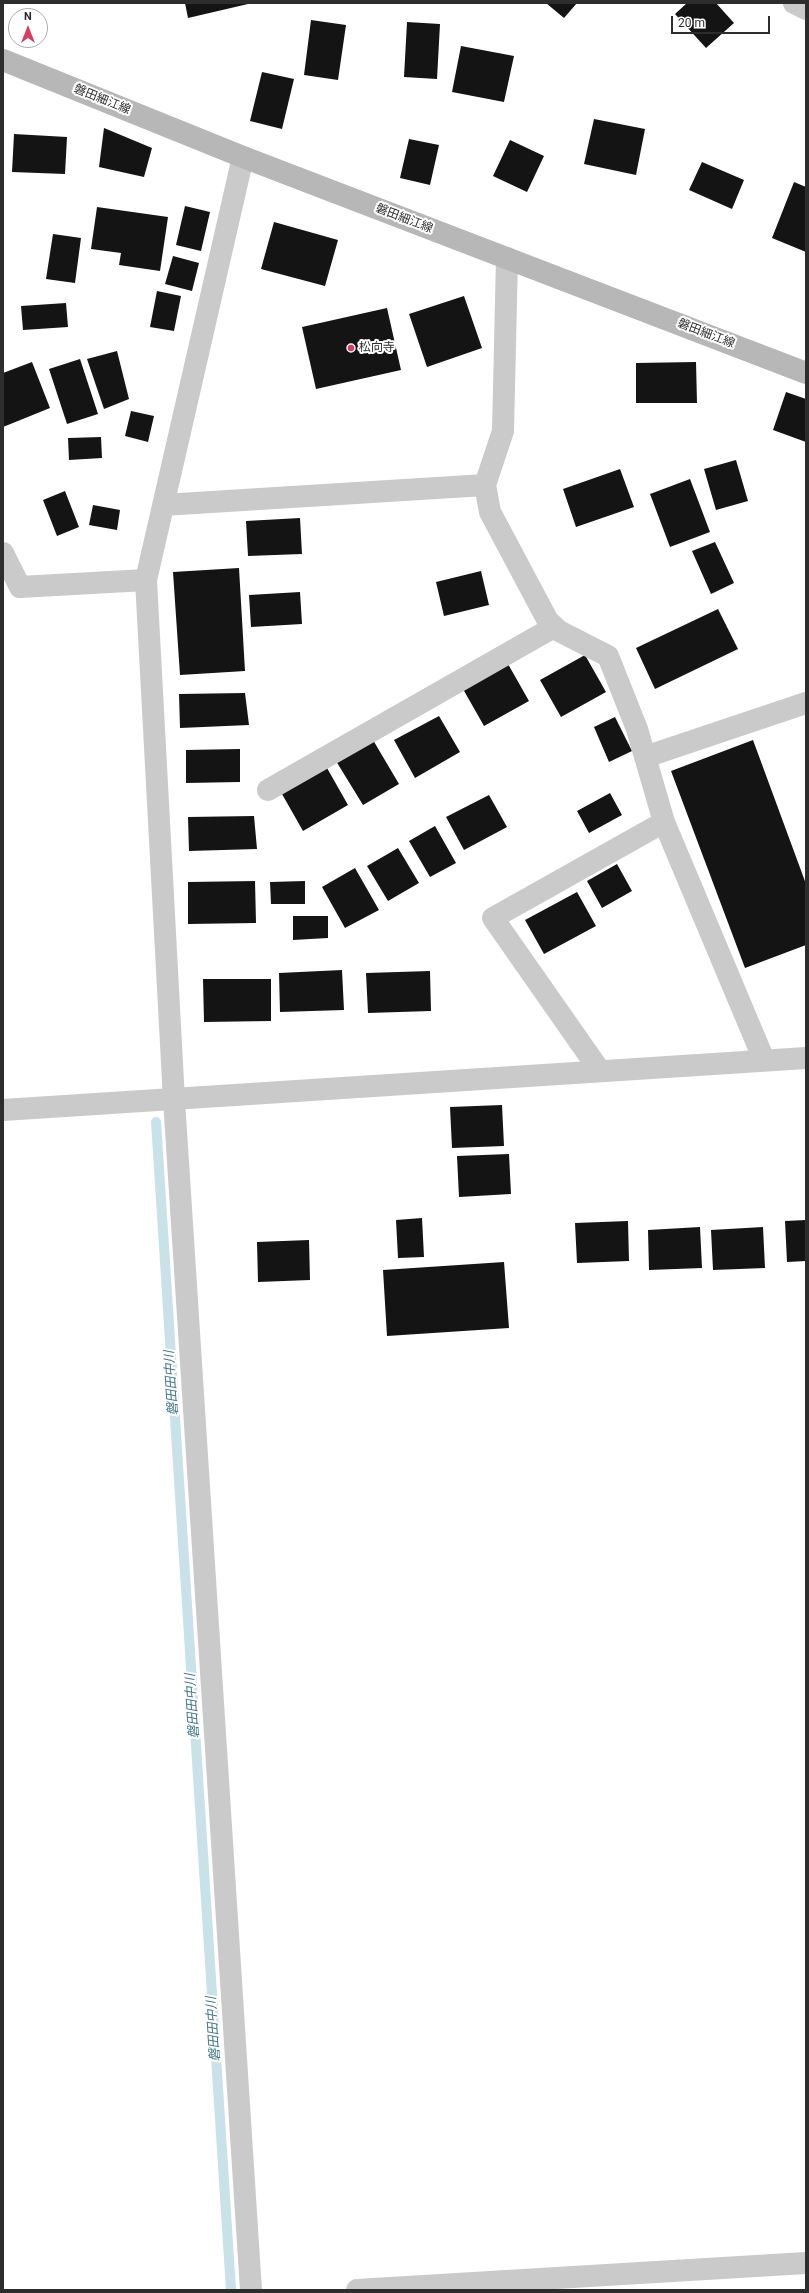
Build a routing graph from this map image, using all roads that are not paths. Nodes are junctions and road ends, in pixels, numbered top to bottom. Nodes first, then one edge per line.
1 (794, 3) edge
2 (806, 9) edge
3 (3, 60) edge
4 (243, 157) junction
5 (507, 258) junction
6 (806, 373) edge
7 (485, 485) junction
8 (163, 505) junction
9 (3, 553) edge
10 (146, 580) junction
11 (554, 627) junction
12 (806, 703) edge
13 (645, 757) junction
14 (268, 790) dead end
15 (664, 822) junction
16 (806, 1058) edge
17 (764, 1060) junction
18 (600, 1071) junction
19 (174, 1100) junction
20 (3, 1110) edge
21 (806, 2263) edge
22 (251, 2290) edge
23 (357, 2290) edge

1 - 2 street
3 - 4 main road, 磐田細江線
4 - 5 main road, 磐田細江線
4 - 8 street
5 - 6 main road, 磐田細江線
5 - 7 street
7 - 8 street
7 - 11 street
8 - 10 street
9 - 10 street
10 - 19 street
11 - 13 street
11 - 14 street
12 - 13 street
13 - 15 street
15 - 17 street
15 - 18 street
16 - 17 street
17 - 18 street
18 - 19 street
19 - 20 street
19 - 22 street
21 - 23 street

